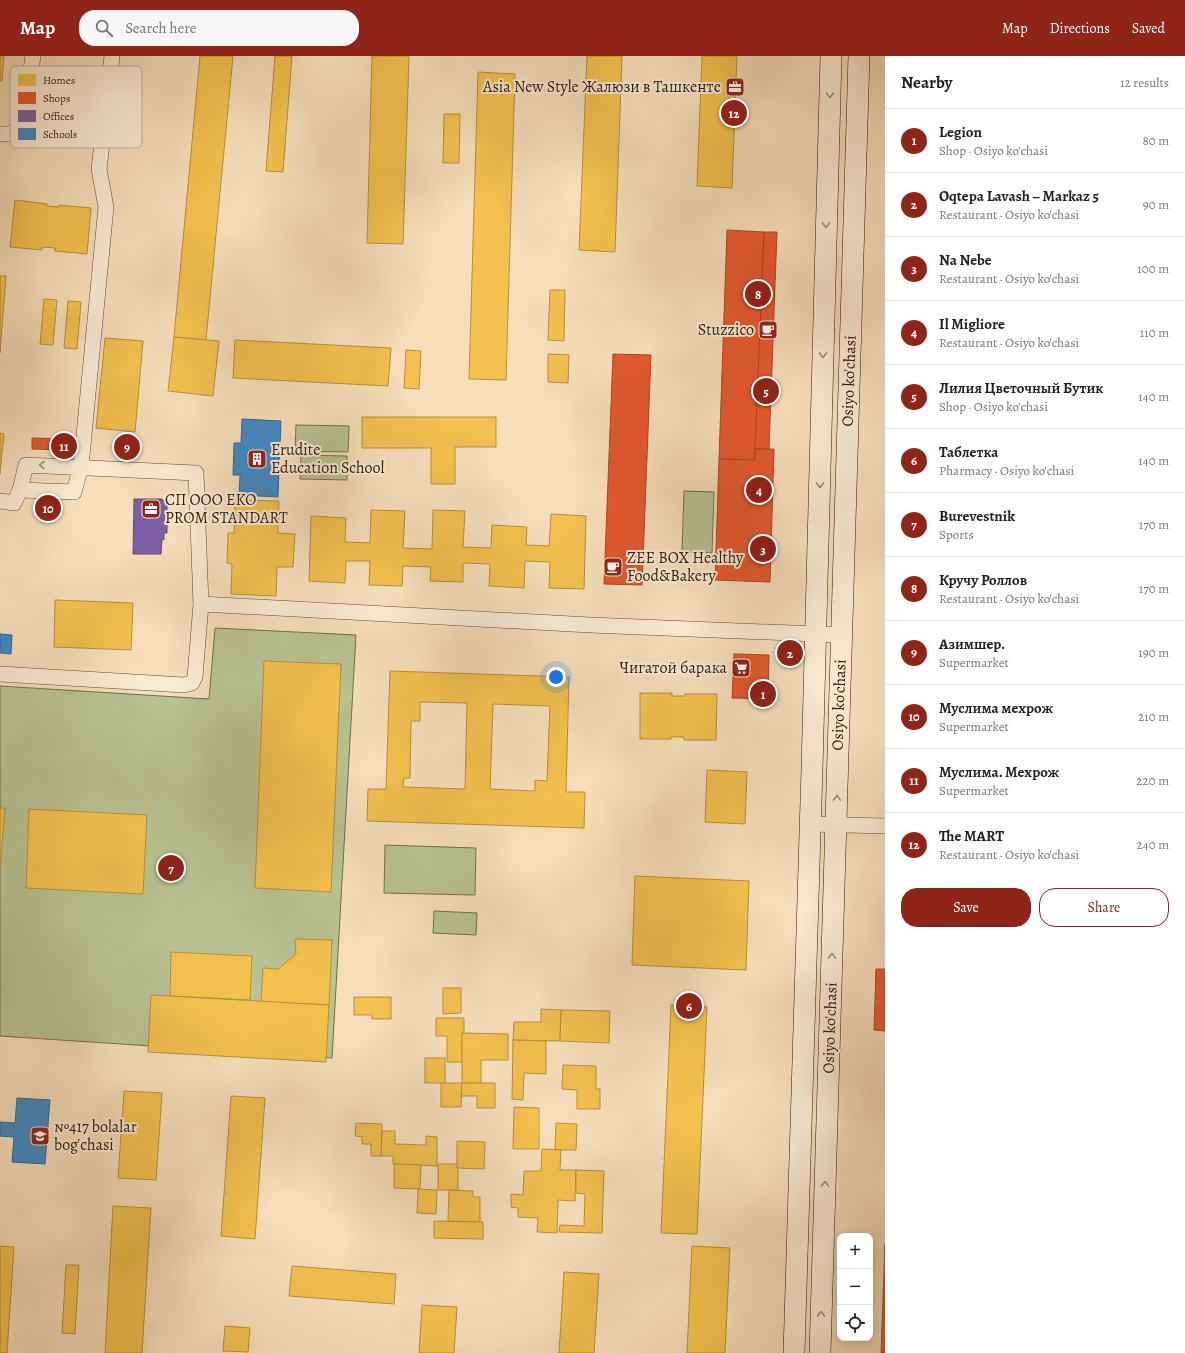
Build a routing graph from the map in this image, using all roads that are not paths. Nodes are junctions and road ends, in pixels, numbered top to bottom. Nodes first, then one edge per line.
1 (33, 56) edge
2 (112, 56) edge
3 (831, 56) edge
4 (858, 56) edge
5 (32, 66) edge
6 (111, 66) edge
7 (10, 133) edge
8 (0, 134) edge
9 (101, 148) edge
10 (80, 466) junction
11 (20, 490) junction
12 (0, 501) edge
13 (201, 604) junction
14 (816, 634) junction
15 (841, 634) junction
16 (0, 674) edge
17 (810, 824) junction
18 (836, 824) junction
19 (885, 826) edge
20 (794, 1353) edge
21 (820, 1353) edge

1 - 5 street
2 - 6 street
3 -> 14 main road, Osiyo ko'chasi
4 - 15 main road, Osiyo ko'chasi
7 - 8 street
9 - 10 street
10 -> 11 street
10 - 11 street
10 - 13 street
11 - 12 street
13 - 14 street
13 - 16 street
14 - 15 street
14 - 17 main road, Osiyo ko'chasi
18 -> 15 main road, Osiyo ko'chasi
17 - 18 street
17 - 20 main road, Osiyo ko'chasi
18 - 19 street
21 -> 18 main road, Osiyo ko'chasi

